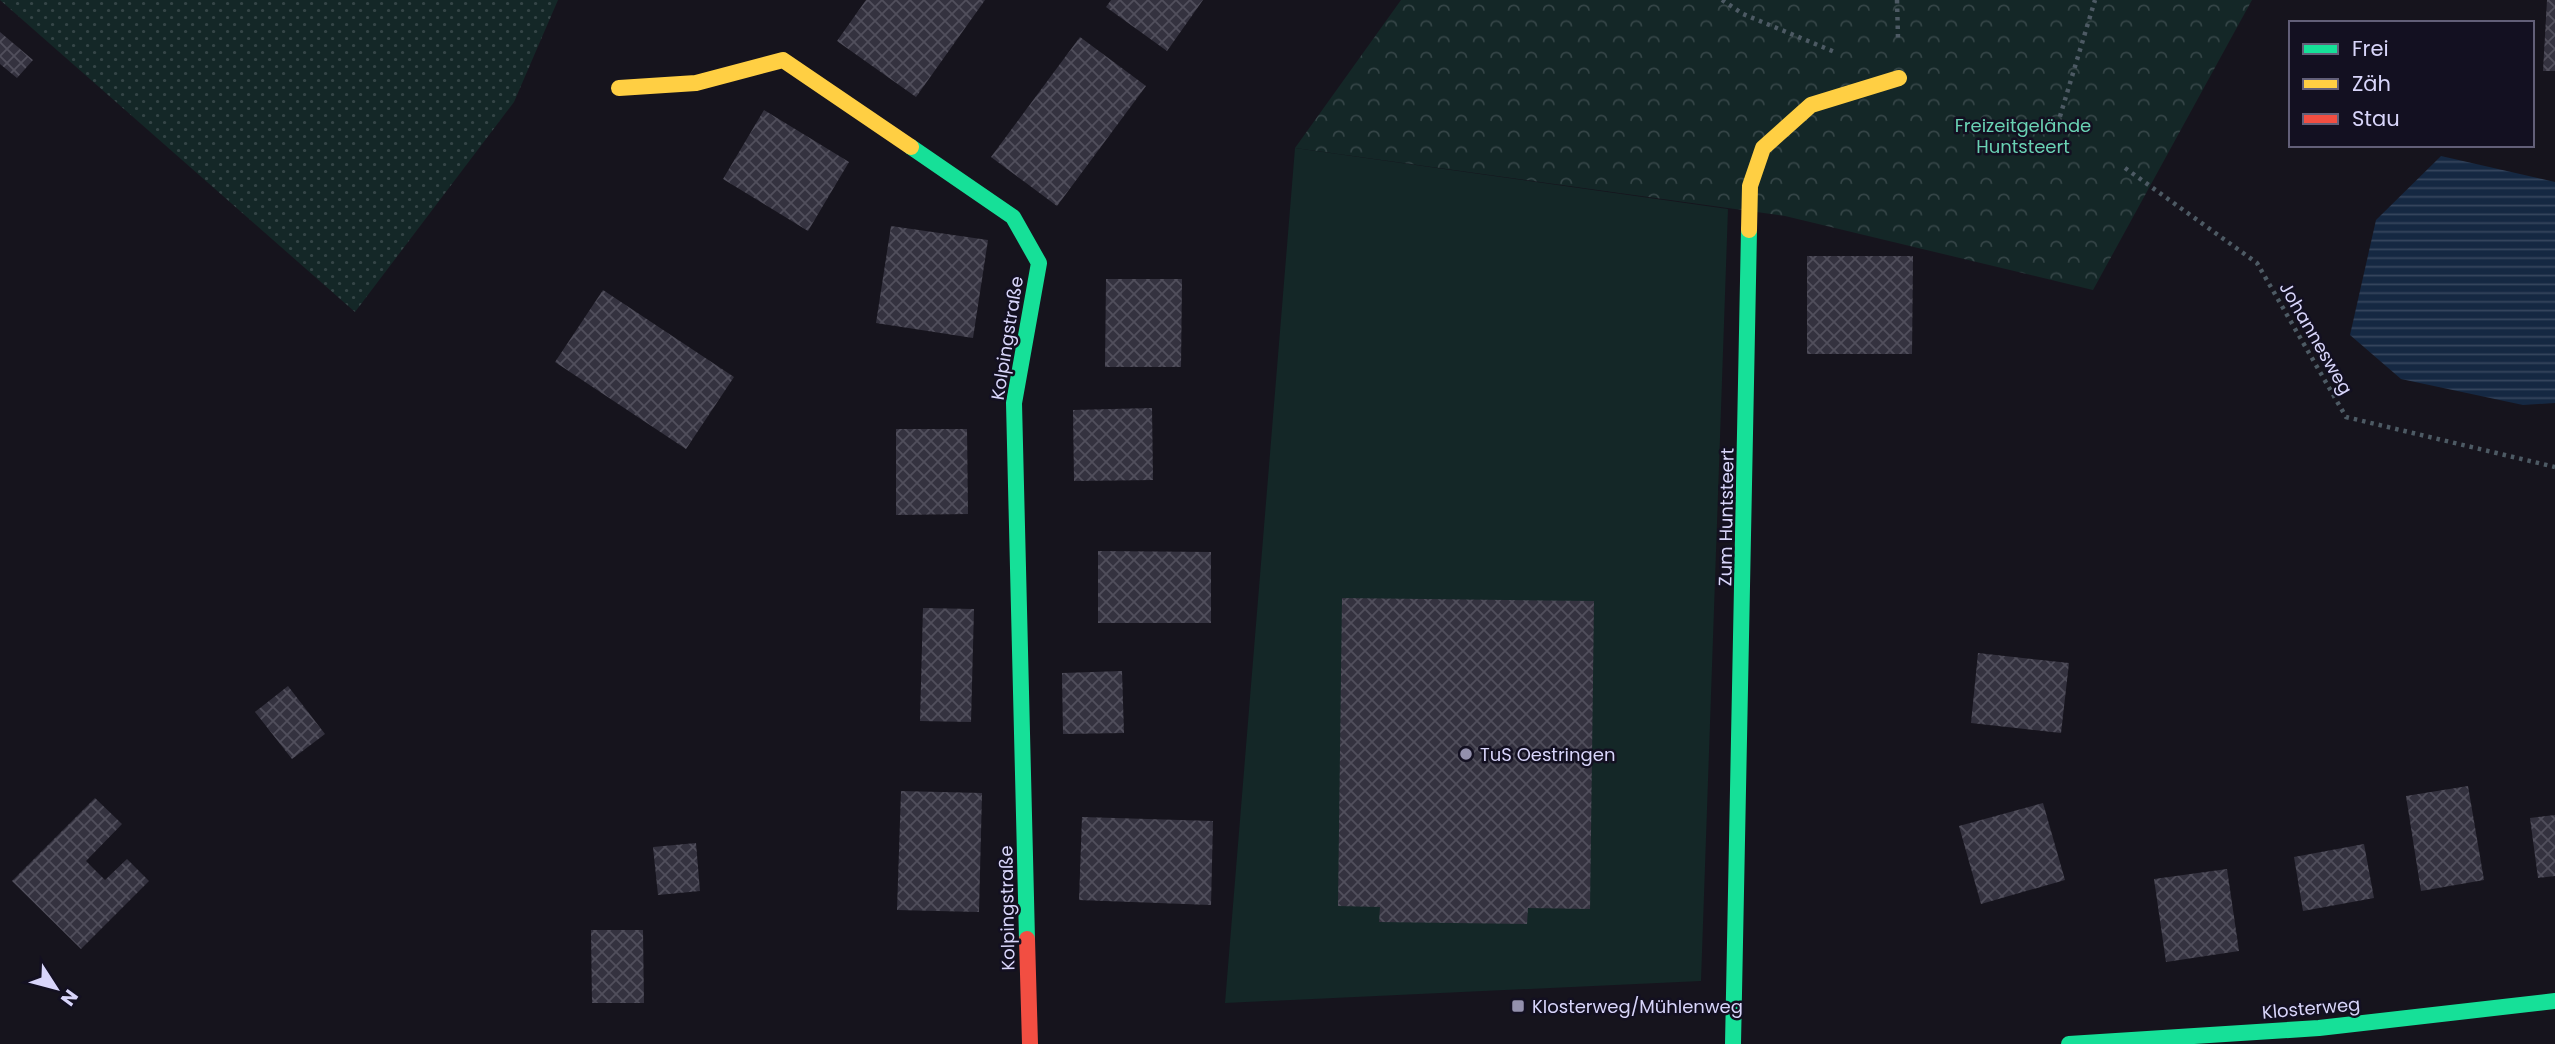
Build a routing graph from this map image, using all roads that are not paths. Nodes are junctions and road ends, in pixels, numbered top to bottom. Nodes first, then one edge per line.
1 (1899, 78) dead end
2 (619, 88) dead end
3 (2555, 1001) edge
4 (1030, 1044) edge
5 (1733, 1044) edge
6 (2069, 1044) edge

1 - 5 street, Zum Huntsteert
2 - 4 street, Kolpingstraße
3 - 6 street, Klosterweg

